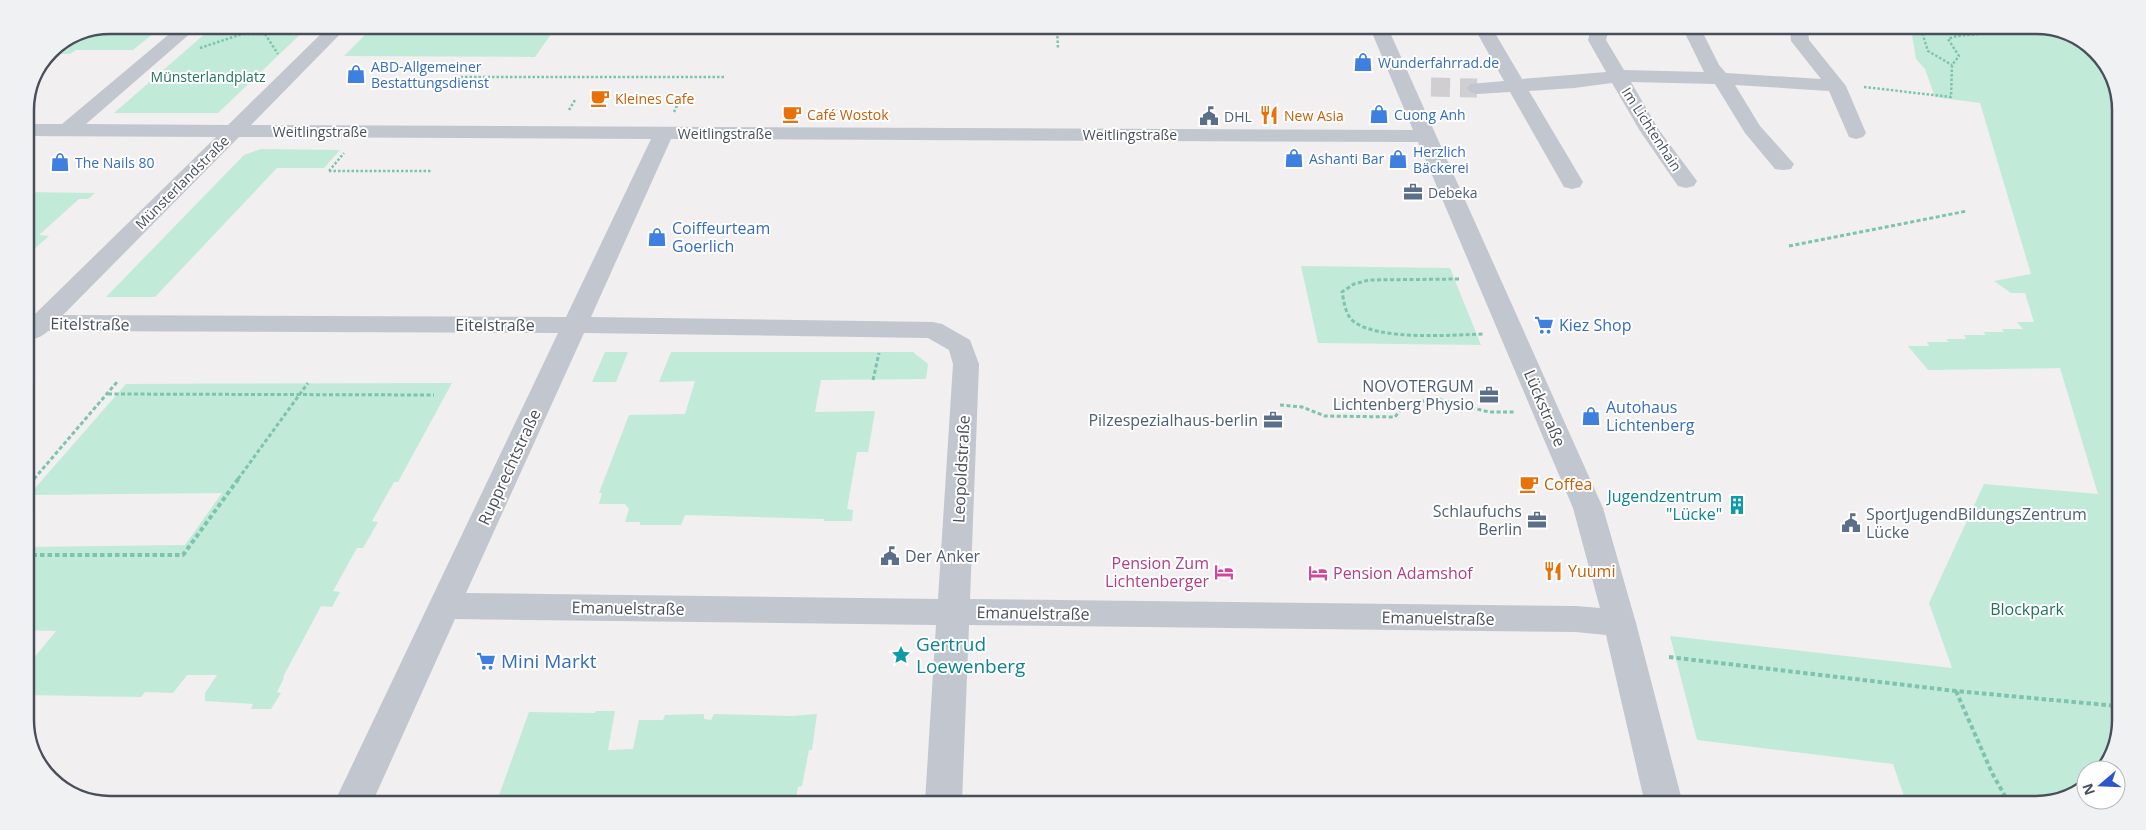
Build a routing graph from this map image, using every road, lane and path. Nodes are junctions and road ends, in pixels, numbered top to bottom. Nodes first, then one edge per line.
1 (180, 34) edge
2 (242, 34) joint
3 (265, 34) joint
4 (331, 34) edge
5 (1057, 34) edge
6 (1382, 34) edge
7 (1487, 34) edge
8 (1598, 34) edge
9 (1694, 34) edge
10 (1799, 34) edge
11 (1923, 34) edge
12 (1956, 34) edge
13 (1058, 49) dead end
14 (195, 50) dead end
15 (280, 58) dead end
16 (1952, 65) junction
17 (1618, 76) junction
18 (456, 77) dead end
19 (589, 77) junction
20 (691, 77) junction
21 (725, 77) dead end
22 (1721, 78) junction
23 (587, 80) dead end
24 (689, 82) dead end
25 (1835, 85) junction
26 (1518, 87) junction
27 (1477, 88) tunnel mouth
28 (34, 130) edge
29 (67, 130) junction
30 (234, 131) junction
31 (664, 132) junction
32 (1856, 134) dead end
33 (1425, 136) junction
34 (350, 147) dead end
35 (1784, 164) dead end
36 (431, 171) dead end
37 (1686, 181) dead end
38 (1572, 182) dead end
39 (1967, 211) dead end
40 (1789, 246) dead end
41 (1461, 279) dead end
42 (34, 324) edge
43 (575, 324) junction
44 (34, 328) edge
45 (1483, 334) dead end
46 (961, 346) joint
47 (880, 348) dead end
48 (873, 380) dead end
49 (117, 382) dead end
50 (308, 383) dead end
51 (108, 394) junction
52 (298, 395) junction
53 (434, 395) dead end
54 (1280, 405) dead end
55 (1515, 412) dead end
56 (34, 478) edge
57 (34, 556) edge
58 (445, 606) junction
59 (954, 612) junction
60 (1620, 623) junction
61 (1669, 657) dead end
62 (1956, 691) junction
63 (2112, 706) edge
64 (356, 796) edge
65 (944, 796) edge
66 (1662, 796) edge
67 (2005, 796) edge

1 - 29 street
2 - 3 path
2 - 14 path
3 - 15 path
4 - 30 street, Münsterlandstraße
5 - 13 path
6 - 33 street, Lückstraße
7 - 26 street
8 - 17 street, Im Lichtenhain
9 - 22 street
10 - 25 street
11 - 16 path
12 - 16 path
16 - 25 path
17 - 22 street, Im Lichtenhain
17 - 26 street, Im Lichtenhain
17 - 37 street, Im Lichtenhain
18 - 19 path
19 - 20 path
19 - 23 path
20 - 21 path
20 - 24 path
22 - 25 street, Im Lichtenhain
22 - 35 street
25 - 32 street
26 - 27 street, Im Lichtenhain
26 - 38 street
28 - 29 street, Weitlingstraße
29 - 30 street, Weitlingstraße
30 - 31 street, Weitlingstraße
30 - 42 street, Münsterlandstraße
31 - 33 street, Weitlingstraße
31 - 43 street, Rupprechtstraße
33 - 60 street, Lückstraße
34 - 36 path
39 - 40 path
41 - 45 path
43 - 44 street, Eitelstraße
43 - 46 street, Eitelstraße
43 - 58 street, Rupprechtstraße
46 - 59 street, Leopoldstraße
47 - 48 path
49 - 51 path
50 - 52 path
51 - 52 path
51 - 56 path
52 - 53 path
52 - 57 path
54 - 55 path
58 - 59 street, Emanuelstraße
58 - 64 street, Rupprechtstraße
59 - 60 street, Emanuelstraße
59 - 65 street, Leopoldstraße
60 - 66 street, Lückstraße
61 - 62 path
62 - 63 path
62 - 67 path

